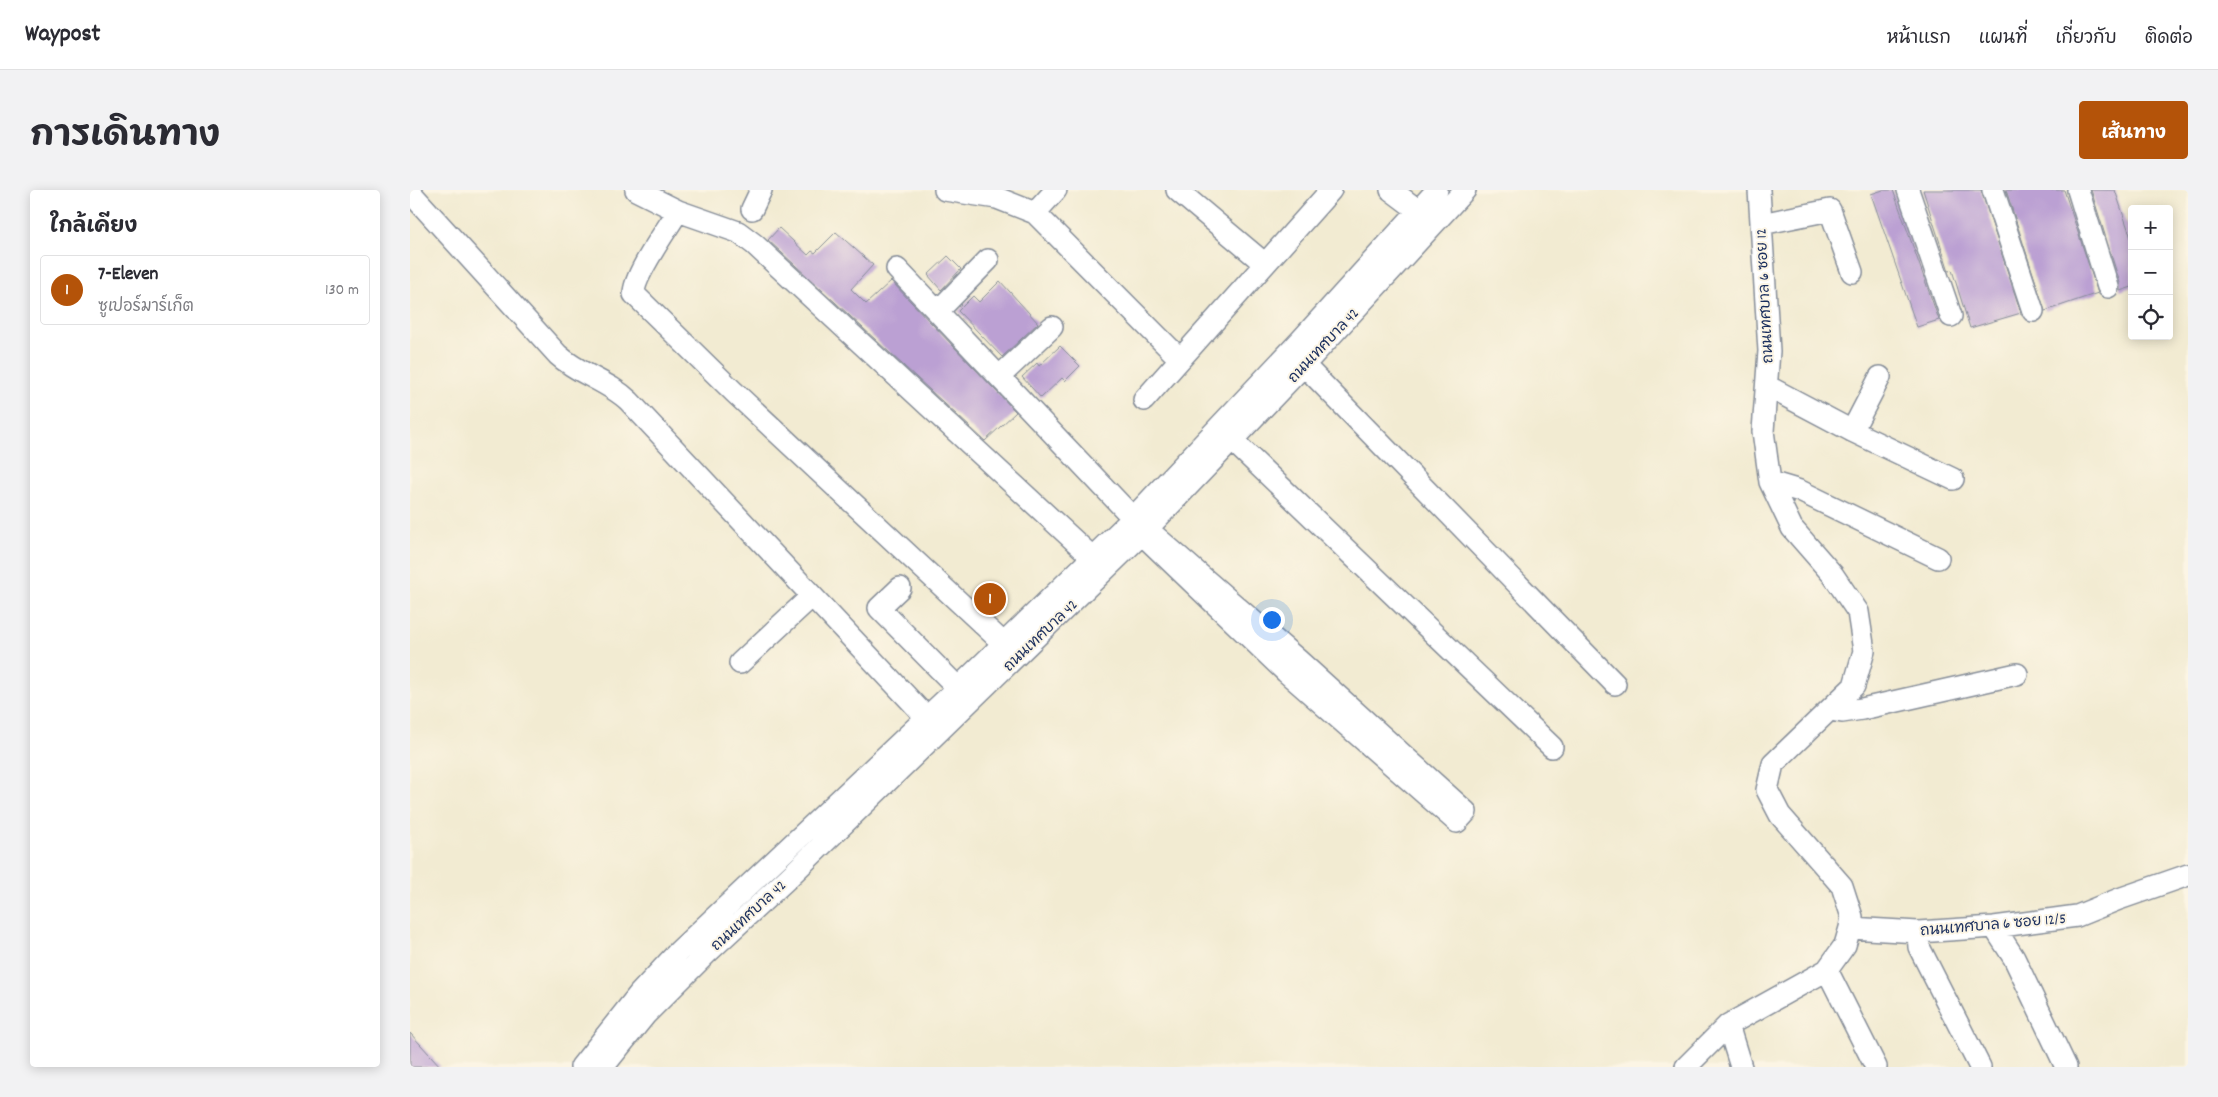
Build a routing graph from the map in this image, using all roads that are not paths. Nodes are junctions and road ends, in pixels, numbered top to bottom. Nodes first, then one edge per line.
1 (636, 190) edge
2 (945, 190) edge
3 (1056, 190) edge
4 (1177, 190) edge
5 (1331, 190) edge
6 (1390, 190) edge
7 (1465, 190) edge
8 (1759, 190) edge
9 (1908, 190) edge
10 (1993, 190) edge
11 (2078, 190) edge
12 (410, 192) edge
13 (1425, 197) edge
14 (678, 211) junction
15 (1035, 213) junction
16 (1761, 224) junction
17 (988, 260) dead end
18 (1264, 264) junction
19 (897, 269) dead end
20 (1852, 272) dead end
21 (2108, 287) dead end
22 (938, 311) junction
23 (2033, 311) dead end
24 (1951, 316) dead end
25 (1052, 327) dead end
26 (1180, 359) junction
27 (1304, 365) junction
28 (1000, 376) junction
29 (1880, 377) dead end
30 (1766, 386) junction
31 (1144, 400) dead end
32 (1852, 431) junction
33 (1233, 441) junction
34 (1953, 479) dead end
35 (1770, 482) junction
36 (1141, 527) junction
37 (1094, 558) junction
38 (1938, 558) dead end
39 (900, 588) dead end
40 (812, 596) junction
41 (1004, 644) junction
42 (740, 663) dead end
43 (2017, 674) dead end
44 (1615, 684) dead end
45 (958, 688) junction
46 (1830, 710) junction
47 (926, 717) junction
48 (1366, 732) junction
49 (1552, 748) dead end
50 (2188, 875) edge
51 (1994, 927) junction
52 (1850, 928) junction
53 (1918, 932) junction
54 (1827, 970) junction
55 (1728, 1025) junction
56 (581, 1067) edge
57 (603, 1067) edge
58 (1686, 1067) edge
59 (1741, 1067) edge
60 (1876, 1067) edge
61 (1980, 1067) edge
62 (2066, 1067) edge

1 - 14 street
2 - 15 street
3 - 15 street
4 - 18 street
5 - 18 street
6 - 13 street
7 - 27 street, ถนนเทศบาล 42
8 - 16 street, ถนนเทศบาล 6 ซอย 12
9 - 24 street
10 - 23 street
11 - 21 street
12 - 40 street
13 - 36 street, ถนนเทศบาล 42
14 - 37 street
14 - 41 street
15 - 26 street
16 - 20 street
16 - 30 street, ถนนเทศบาล 6 ซอย 12
17 - 22 street
18 - 26 street
19 - 22 street
22 - 28 street
25 - 28 street
26 - 31 street
27 - 33 street, ถนนเทศบาล 42
27 - 44 street
28 - 36 street
29 - 32 street
30 - 32 street
30 - 35 street, ถนนเทศบาล 6 ซอย 12
32 - 34 street
33 - 36 street, ถนนเทศบาล 42
33 - 49 street
35 - 38 street
35 - 46 street, ถนนเทศบาล 6 ซอย 12
36 - 37 street, ถนนเทศบาล 42
36 - 48 street
36 - 57 street, ถนนเทศบาล 42
37 - 41 street, ถนนเทศบาล 42
39 - 45 street
40 - 42 street
40 - 47 street
41 - 45 street, ถนนเทศบาล 42
43 - 46 street
45 - 47 street, ถนนเทศบาล 42
46 - 52 street, ถนนเทศบาล 6 ซอย 12
47 - 56 street, ถนนเทศบาล 42
48 - 48 street
50 - 51 street, ถนนเทศบาล 6 ซอย 12/5
51 - 53 street, ถนนเทศบาล 6 ซอย 12/5
51 - 62 street
52 - 53 street, ถนนเทศบาล 6 ซอย 12/5
52 - 54 street, ถนนเทศบาล 6 ซอย 12
53 - 61 street
54 - 55 street, ถนนเทศบาล 6 ซอย 12
54 - 60 street
55 - 58 street, ถนนเทศบาล 6 ซอย 12
55 - 59 street

